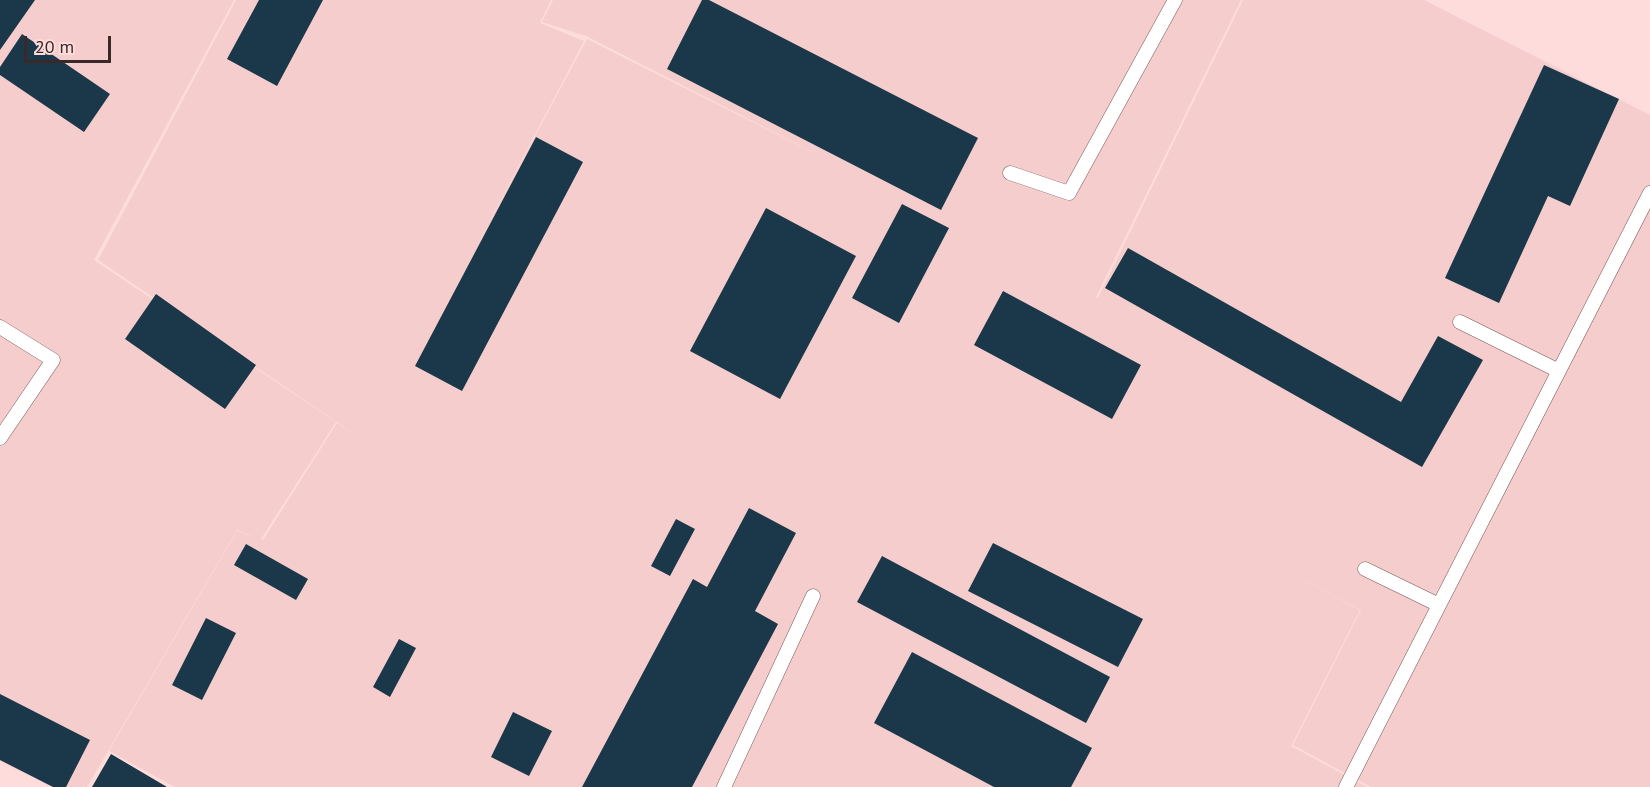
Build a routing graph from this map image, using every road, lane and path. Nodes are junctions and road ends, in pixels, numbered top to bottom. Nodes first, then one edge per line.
1 (1175, 0) edge
2 (1010, 173) dead end
3 (1650, 193) edge
4 (1460, 322) dead end
5 (0, 327) edge
6 (1559, 371) junction
7 (0, 438) edge
8 (1365, 569) dead end
9 (813, 596) dead end
10 (1439, 605) junction
11 (724, 787) edge
12 (1346, 787) edge

1 - 2 lane
3 - 6 lane
4 - 6 lane
5 - 7 lane
6 - 10 lane
8 - 10 lane
9 - 11 lane
10 - 12 lane

